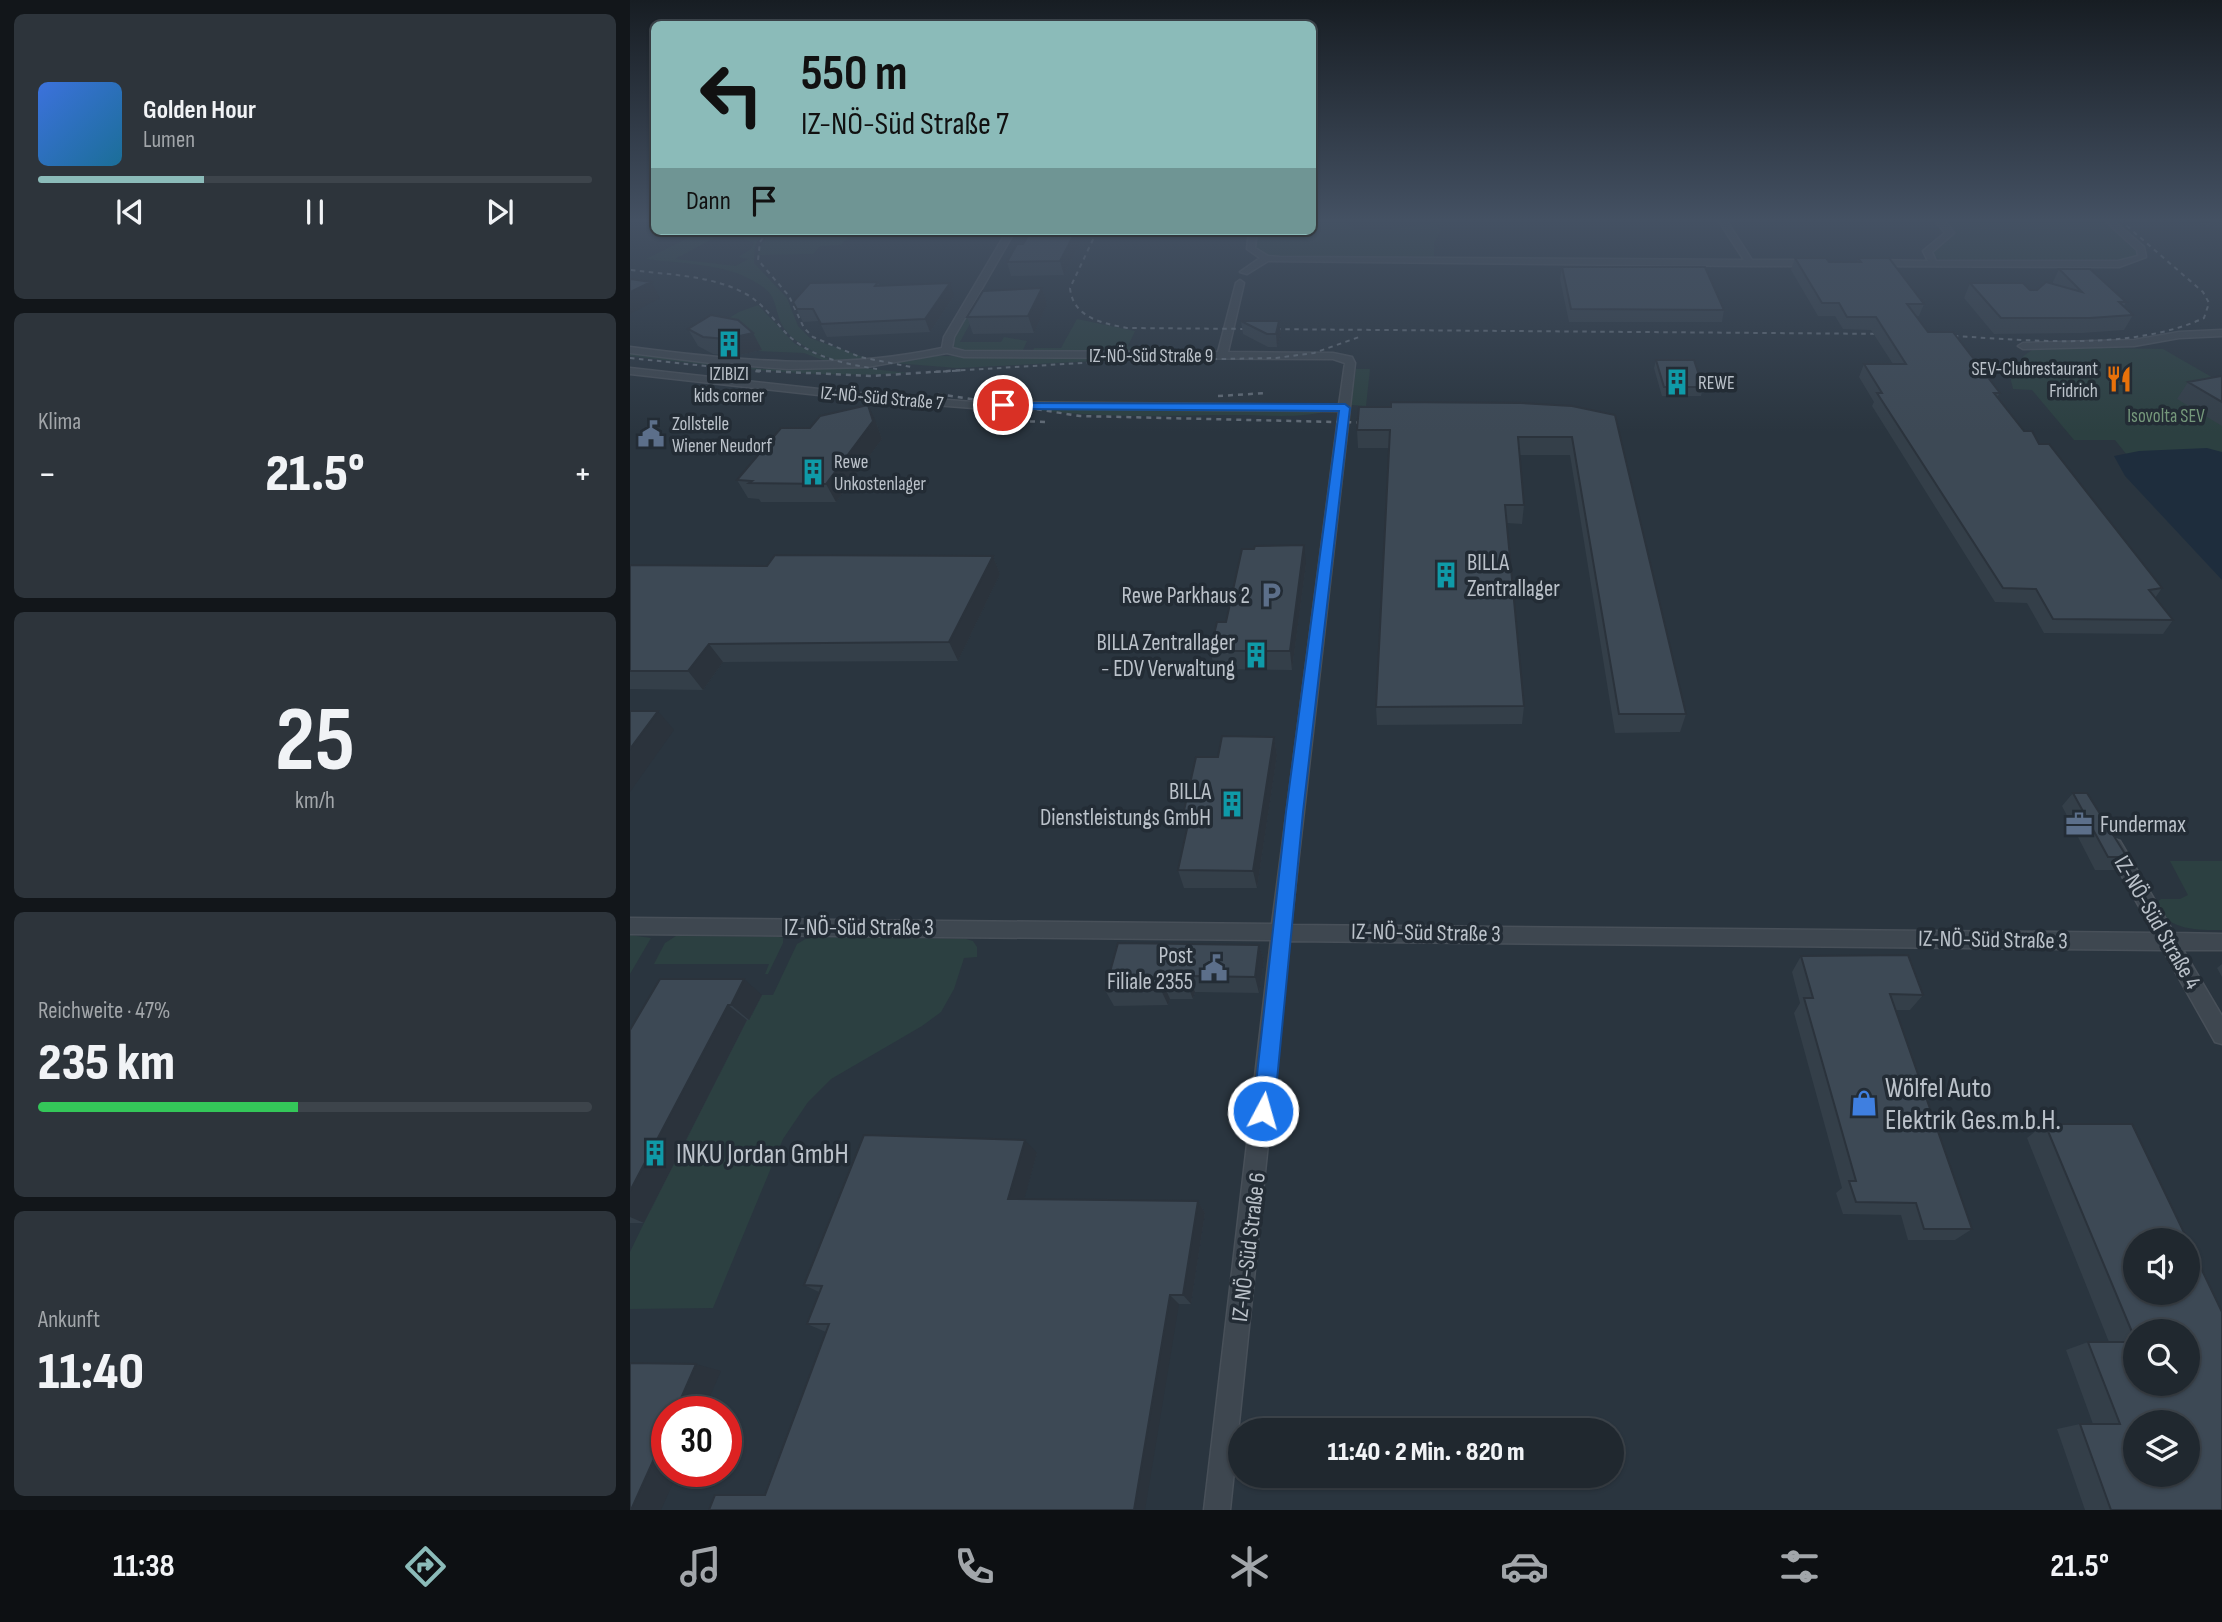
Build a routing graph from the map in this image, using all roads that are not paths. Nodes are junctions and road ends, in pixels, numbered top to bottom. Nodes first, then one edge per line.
1 (976, 290) edge
2 (1238, 290) edge
3 (2222, 333) edge
4 (2023, 346) dead end
5 (630, 350) edge
6 (950, 351) junction
7 (1222, 356) junction
8 (1348, 359) joint
9 (630, 371) edge
10 (1345, 408) junction
11 (2114, 846) edge
12 (630, 926) edge
13 (1281, 930) junction
14 (2169, 941) junction
15 (2222, 942) edge
16 (2222, 1035) edge
17 (1217, 1510) edge

1 - 6 street
2 - 7 street
3 - 4 street
5 - 6 street, IZ-NÖ-Süd Straße 9
6 - 7 street, IZ-NÖ-Süd Straße 9
7 - 8 street, IZ-NÖ-Süd Straße 9
8 - 10 street, IZ-NÖ-Süd Straße 6
9 - 10 street, IZ-NÖ-Süd Straße 7
10 - 13 street, IZ-NÖ-Süd Straße 6
11 - 14 street, IZ-NÖ-Süd Straße 4
12 - 13 street, IZ-NÖ-Süd Straße 3
13 - 14 street, IZ-NÖ-Süd Straße 3
13 - 17 street, IZ-NÖ-Süd Straße 6
14 - 15 street, IZ-NÖ-Süd Straße 3
14 - 16 street, IZ-NÖ-Süd Straße 4

